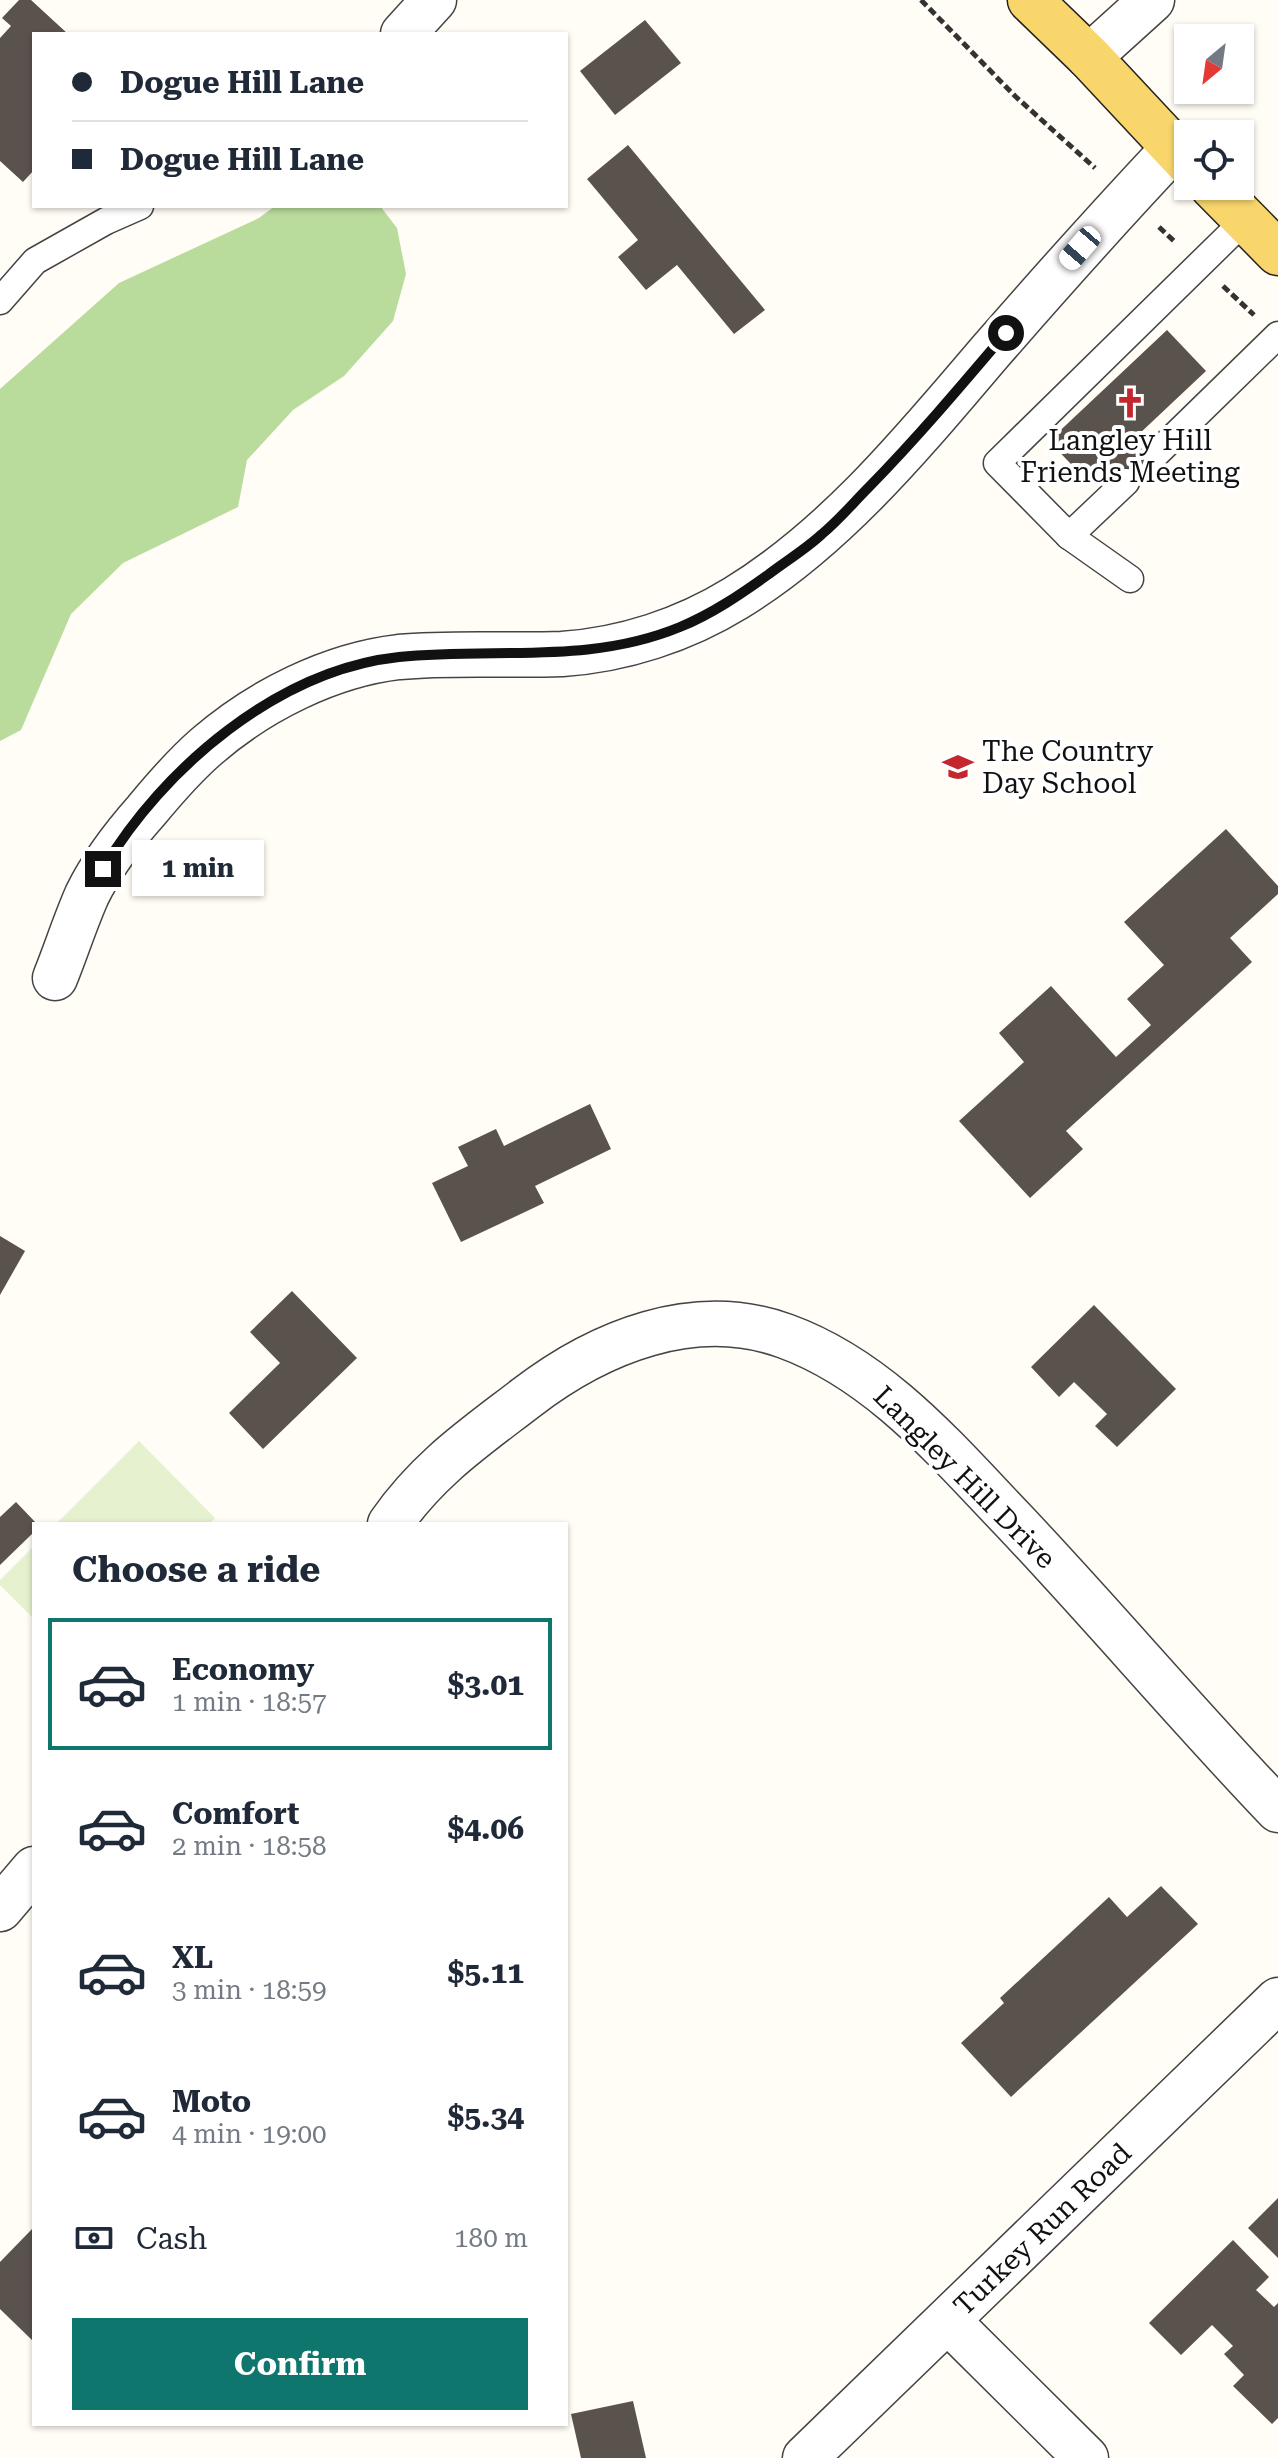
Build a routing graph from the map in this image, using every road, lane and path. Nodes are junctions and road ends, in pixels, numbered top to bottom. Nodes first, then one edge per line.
1 (434, 0) edge
2 (1030, 0) edge
3 (1152, 0) edge
4 (405, 32) edge
5 (1089, 57) junction
6 (1174, 148) edge
7 (1174, 162) edge
8 (1226, 200) edge
9 (135, 208) edge
10 (1246, 219) junction
11 (1278, 253) edge
12 (0, 301) edge
13 (1278, 335) edge
14 (1156, 454) dead end
15 (1126, 482) dead end
16 (1069, 536) junction
17 (1130, 579) dead end
18 (55, 978) dead end
19 (391, 1522) edge
20 (1278, 1810) edge
21 (32, 1871) edge
22 (0, 1909) edge
23 (1278, 2000) edge
24 (948, 2321) junction
25 (805, 2458) edge
26 (1086, 2458) edge

1 - 4 street
2 - 5 main road
3 - 5 street
5 - 6 main road
7 - 18 street
8 - 10 main road
9 - 12 lane
10 - 11 main road
10 - 16 lane
13 - 14 lane
15 - 16 lane
16 - 17 lane
19 - 20 street, Langley Hill Drive
21 - 22 street
23 - 24 street, Turkey Run Road
24 - 25 street, Turkey Run Road
24 - 26 street

